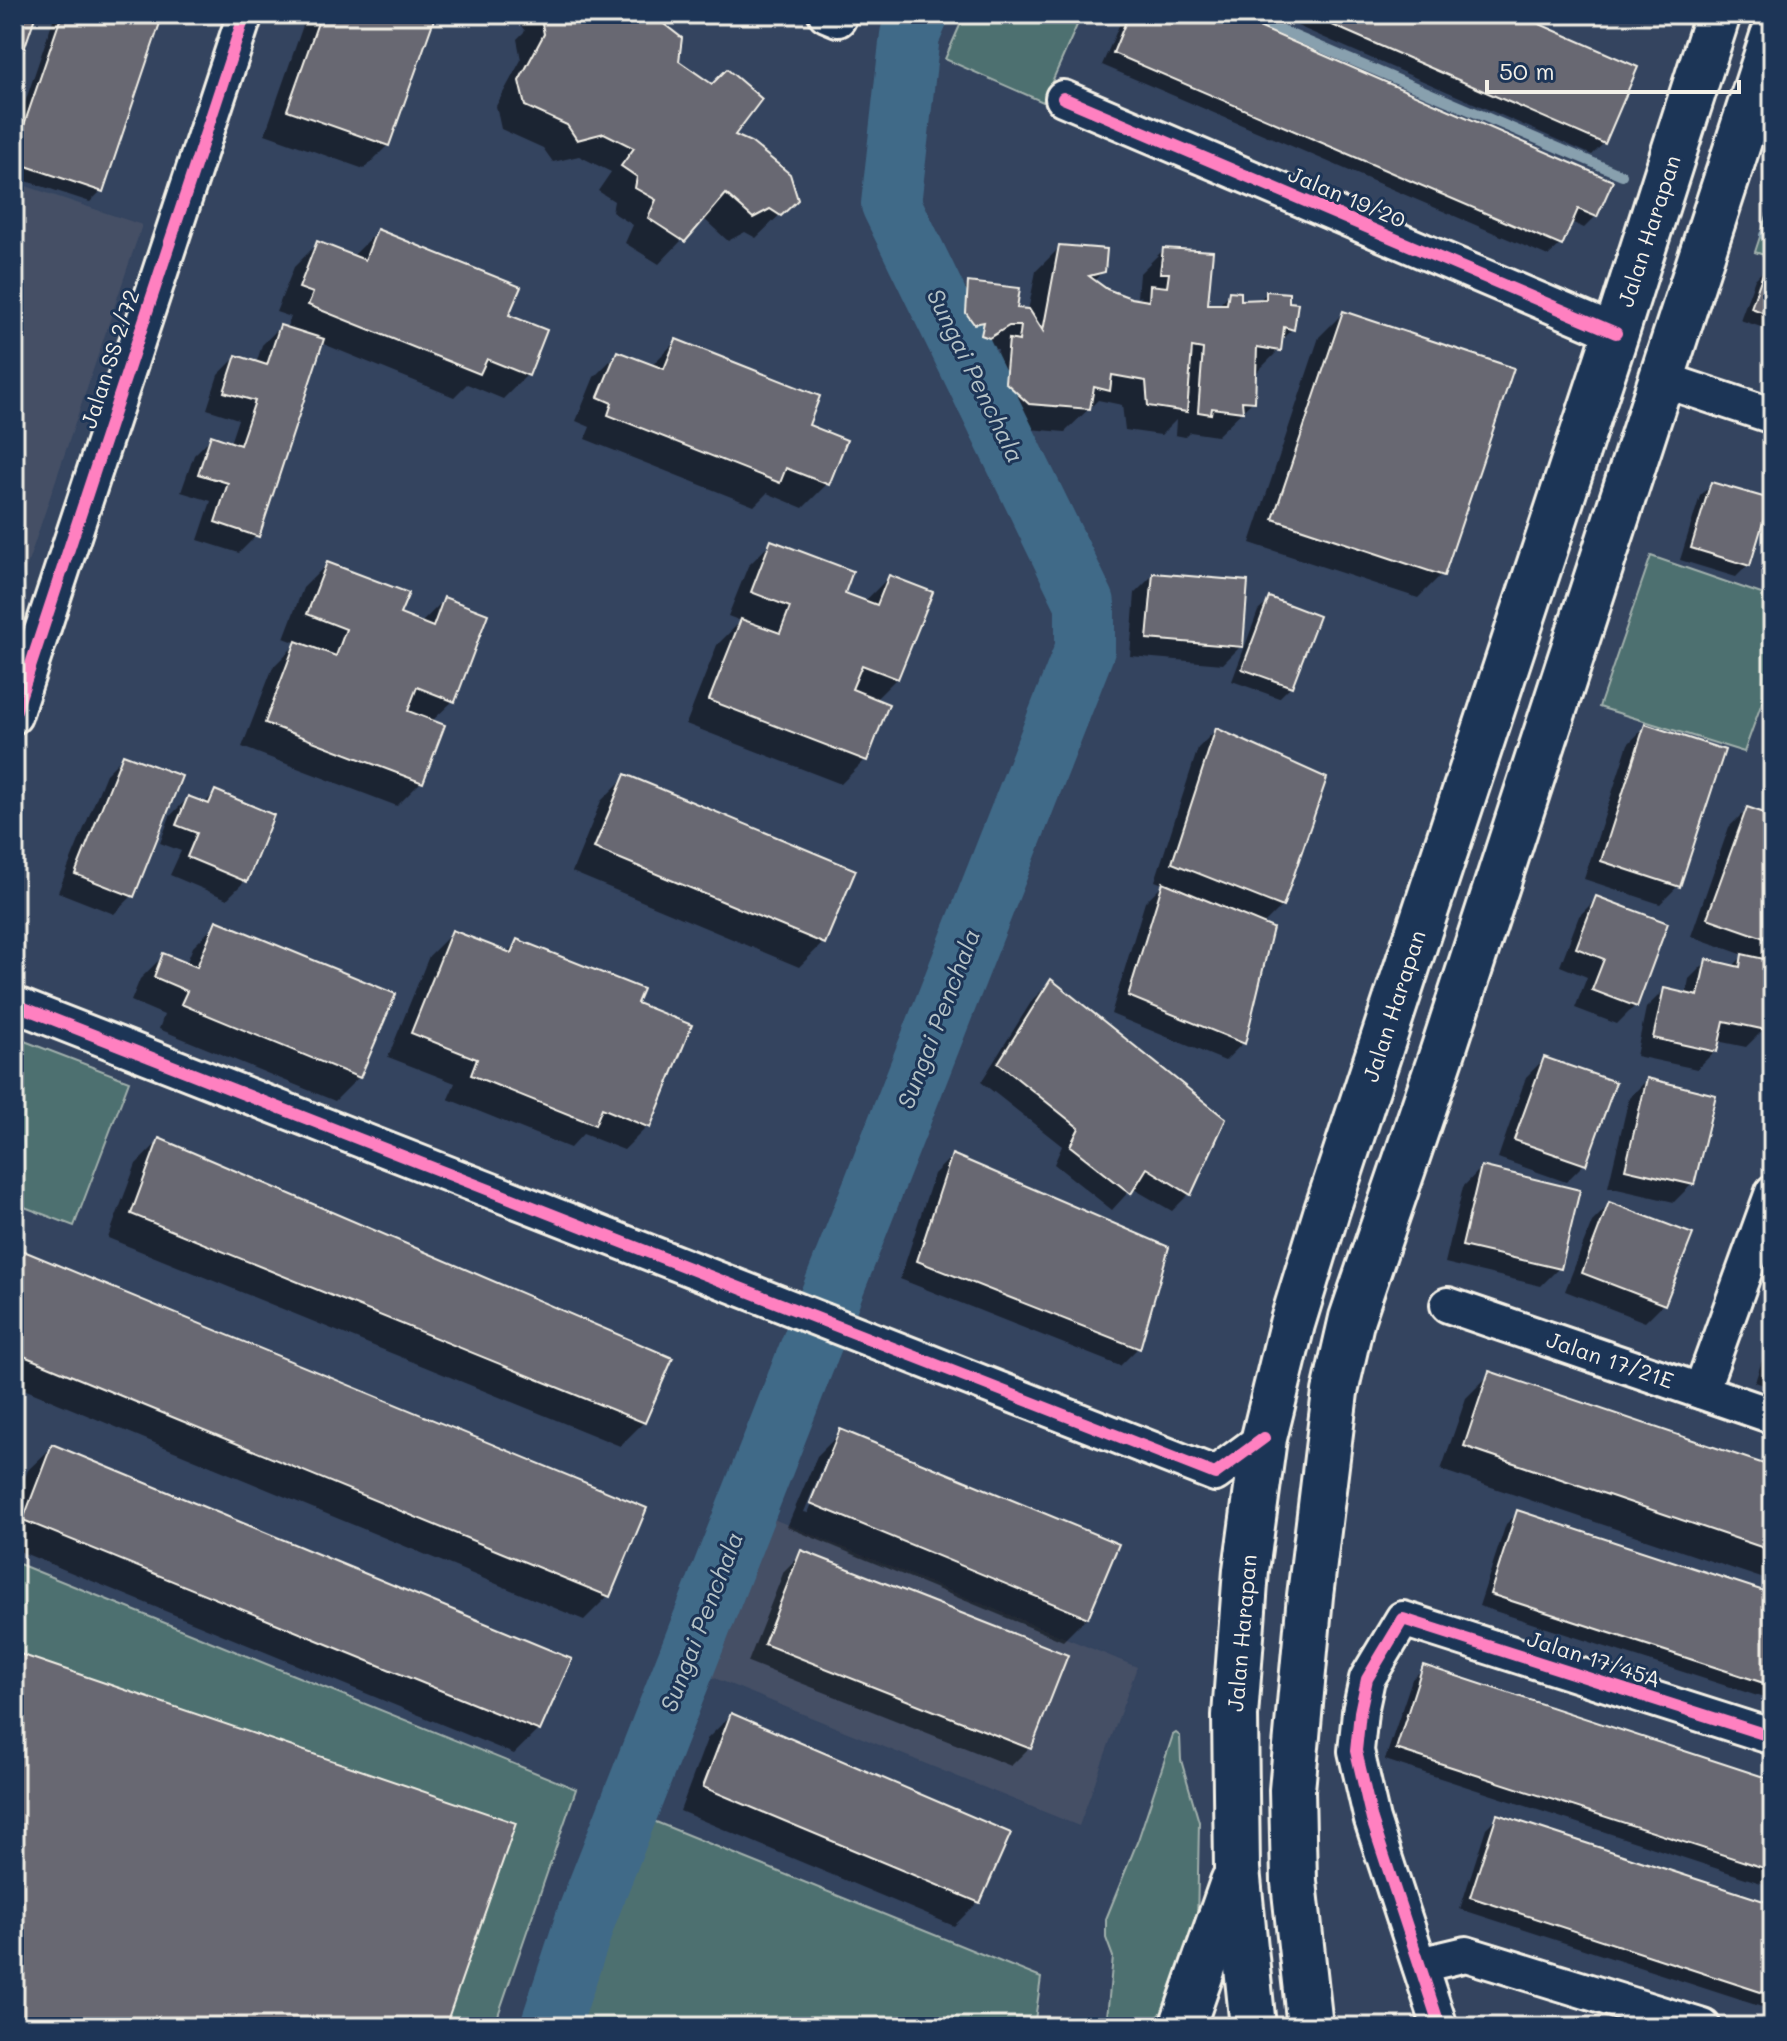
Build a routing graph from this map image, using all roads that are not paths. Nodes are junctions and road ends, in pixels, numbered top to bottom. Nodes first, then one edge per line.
1 (245, 14) edge
2 (1718, 14) edge
3 (1773, 36) edge
4 (1063, 98) dead end
5 (1616, 333) junction
6 (1661, 379) junction
7 (1773, 416) edge
8 (14, 716) edge
9 (14, 1004) edge
10 (1773, 1192) edge
11 (1448, 1305) dead end
12 (1701, 1391) junction
13 (1773, 1416) edge
14 (1264, 1438) junction
15 (1773, 1737) edge
16 (1237, 1869) junction
17 (1420, 1965) junction
18 (1182, 2027) edge
19 (1253, 2027) edge
20 (1310, 2027) edge
21 (1440, 2027) edge
22 (1703, 2027) edge

1 - 8 street, Jalan SS 2/72
2 - 5 main road, Jalan Harapan
3 - 6 main road
4 - 5 street, Jalan 19/20
5 - 14 main road, Jalan Harapan
6 - 7 street
6 - 20 main road
9 - 14 street
10 - 12 street
11 - 12 street, Jalan 17/21E
12 - 13 street, Jalan 17/21E
14 - 16 main road, Jalan Harapan
15 - 17 street, Jalan 17/45A
16 - 18 main road
16 - 19 main road, Jalan Harapan
17 - 21 street
17 - 22 street

